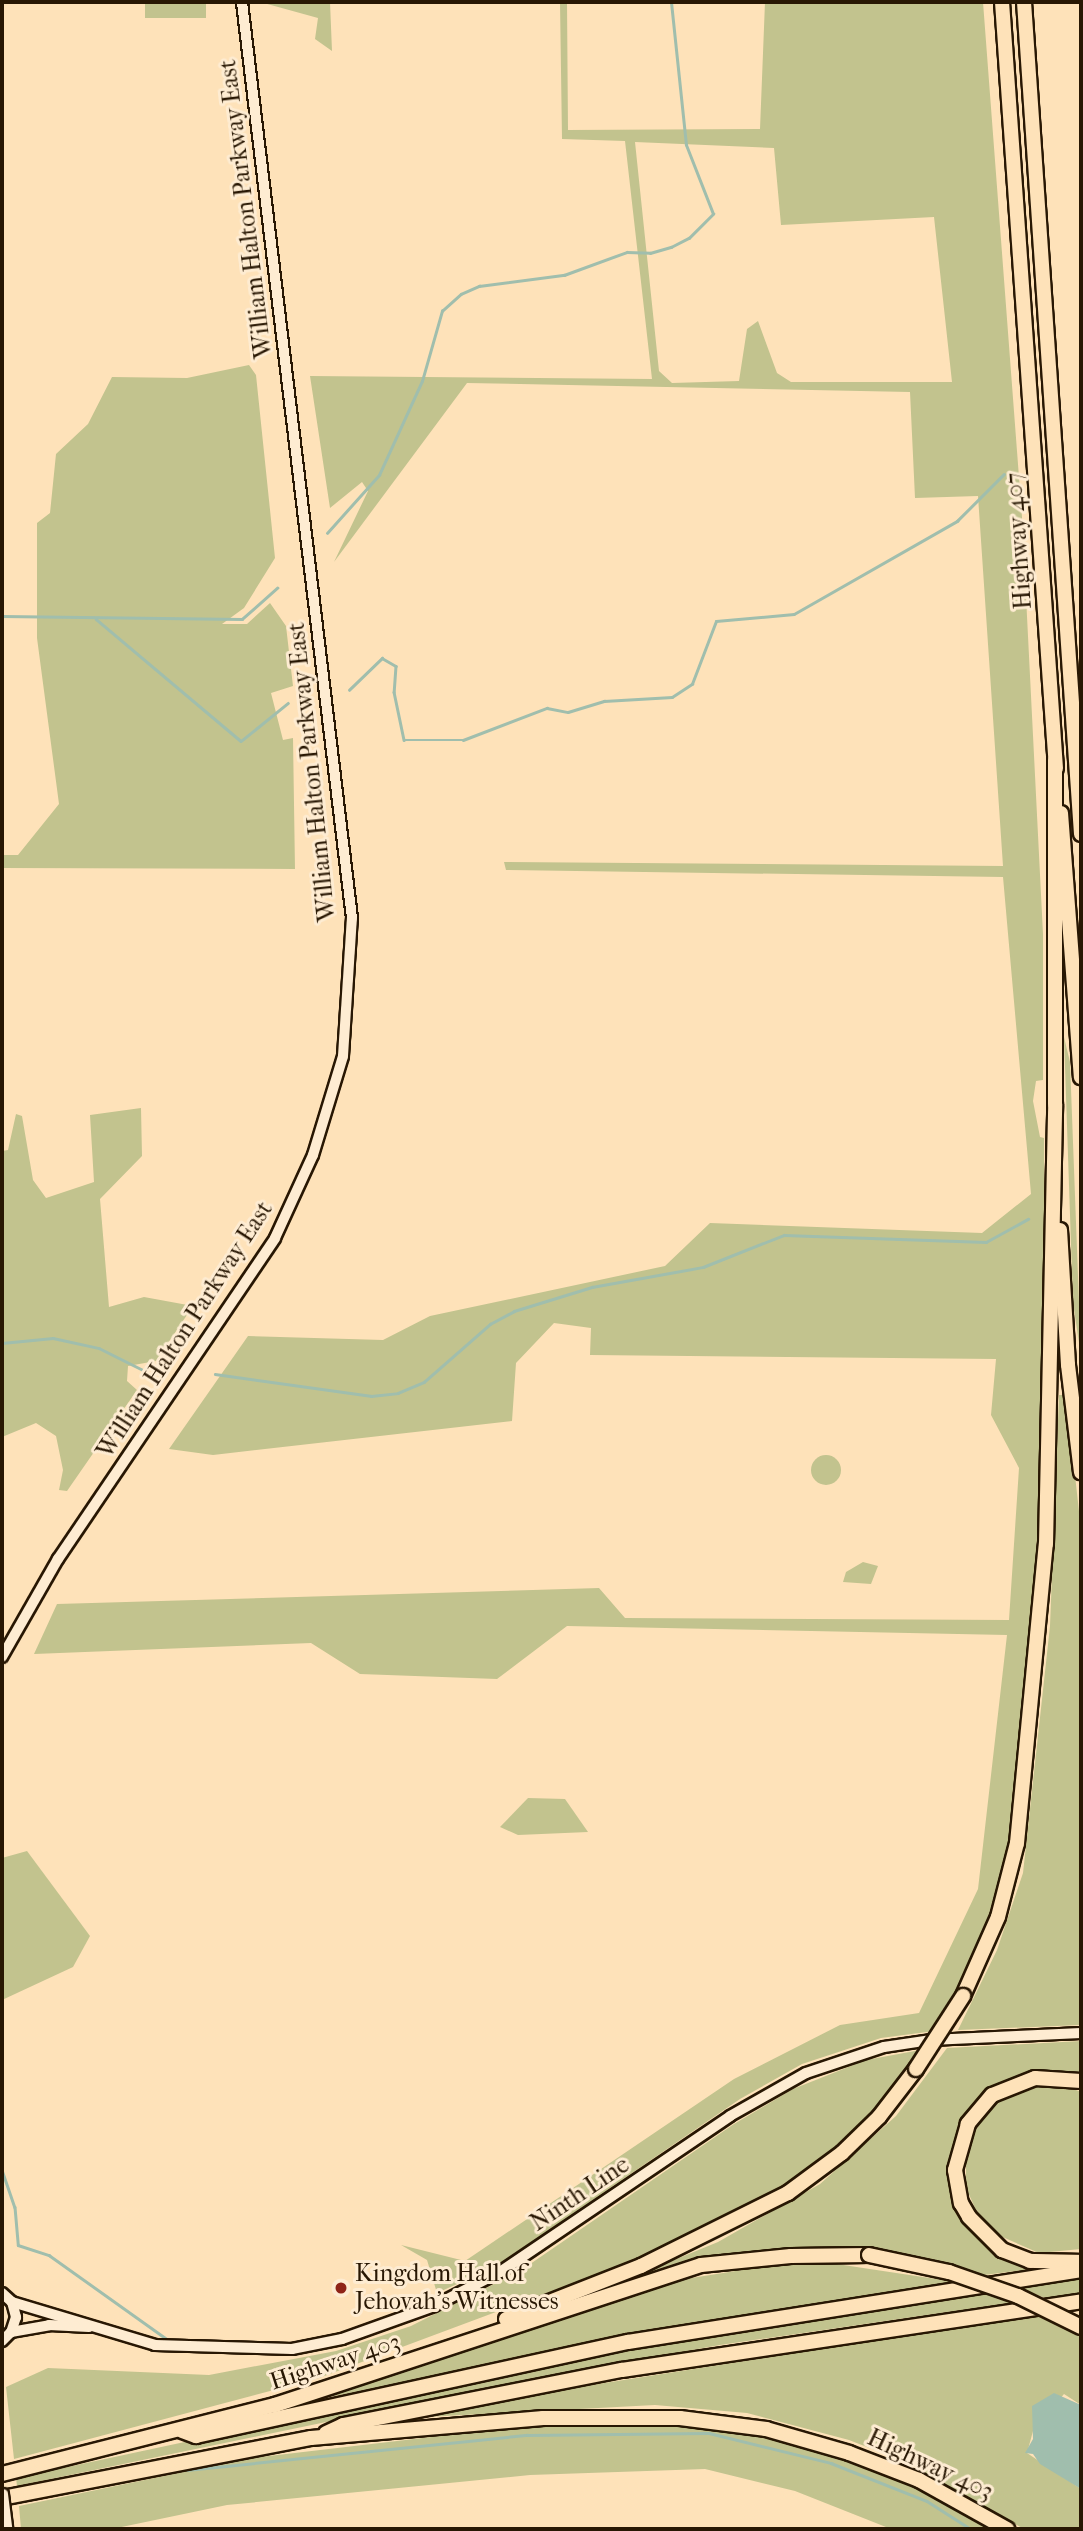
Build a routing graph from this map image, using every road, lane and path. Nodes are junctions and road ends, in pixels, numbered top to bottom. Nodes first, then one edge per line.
1 (242, 2) edge
2 (1002, 2) edge
3 (1024, 2) edge
4 (1076, 759) junction
5 (1055, 760) junction
6 (1081, 798) edge
7 (1081, 834) edge
8 (1081, 1077) edge
9 (1054, 1134) junction
10 (1081, 1472) edge
11 (2, 1657) edge
12 (1081, 2033) edge
13 (1081, 2081) edge
14 (1081, 2262) edge
15 (1081, 2270) edge
16 (5, 2294) edge
17 (1081, 2301) edge
18 (92, 2327) junction
19 (1081, 2327) edge
20 (5, 2340) edge
21 (418, 2359) junction
22 (182, 2431) junction
23 (311, 2438) junction
24 (2, 2474) edge
25 (2, 2484) edge
26 (2, 2498) edge
27 (7, 2529) edge
28 (1007, 2529) edge

1 - 11 main road, William Halton Parkway East
2 - 5 highway, Highway 407
3 - 4 highway, Highway 407
4 - 6 highway
4 - 7 highway, Highway 407
5 - 8 highway, Highway 407
5 - 9 highway
9 - 10 highway
9 - 21 highway, bridge
12 - 18 main road, Ninth Line
13 - 14 highway
15 - 22 highway
16 - 18 main road, Ninth Line
16 - 20 main road
17 - 23 highway
18 - 20 main road, Ninth Line
19 - 21 highway, Highway 403, bridge
21 - 22 highway, Highway 403
22 - 24 highway, Highway 403
23 - 26 highway, Highway 403
23 - 28 highway, Highway 403
25 - 27 main road, bridge

